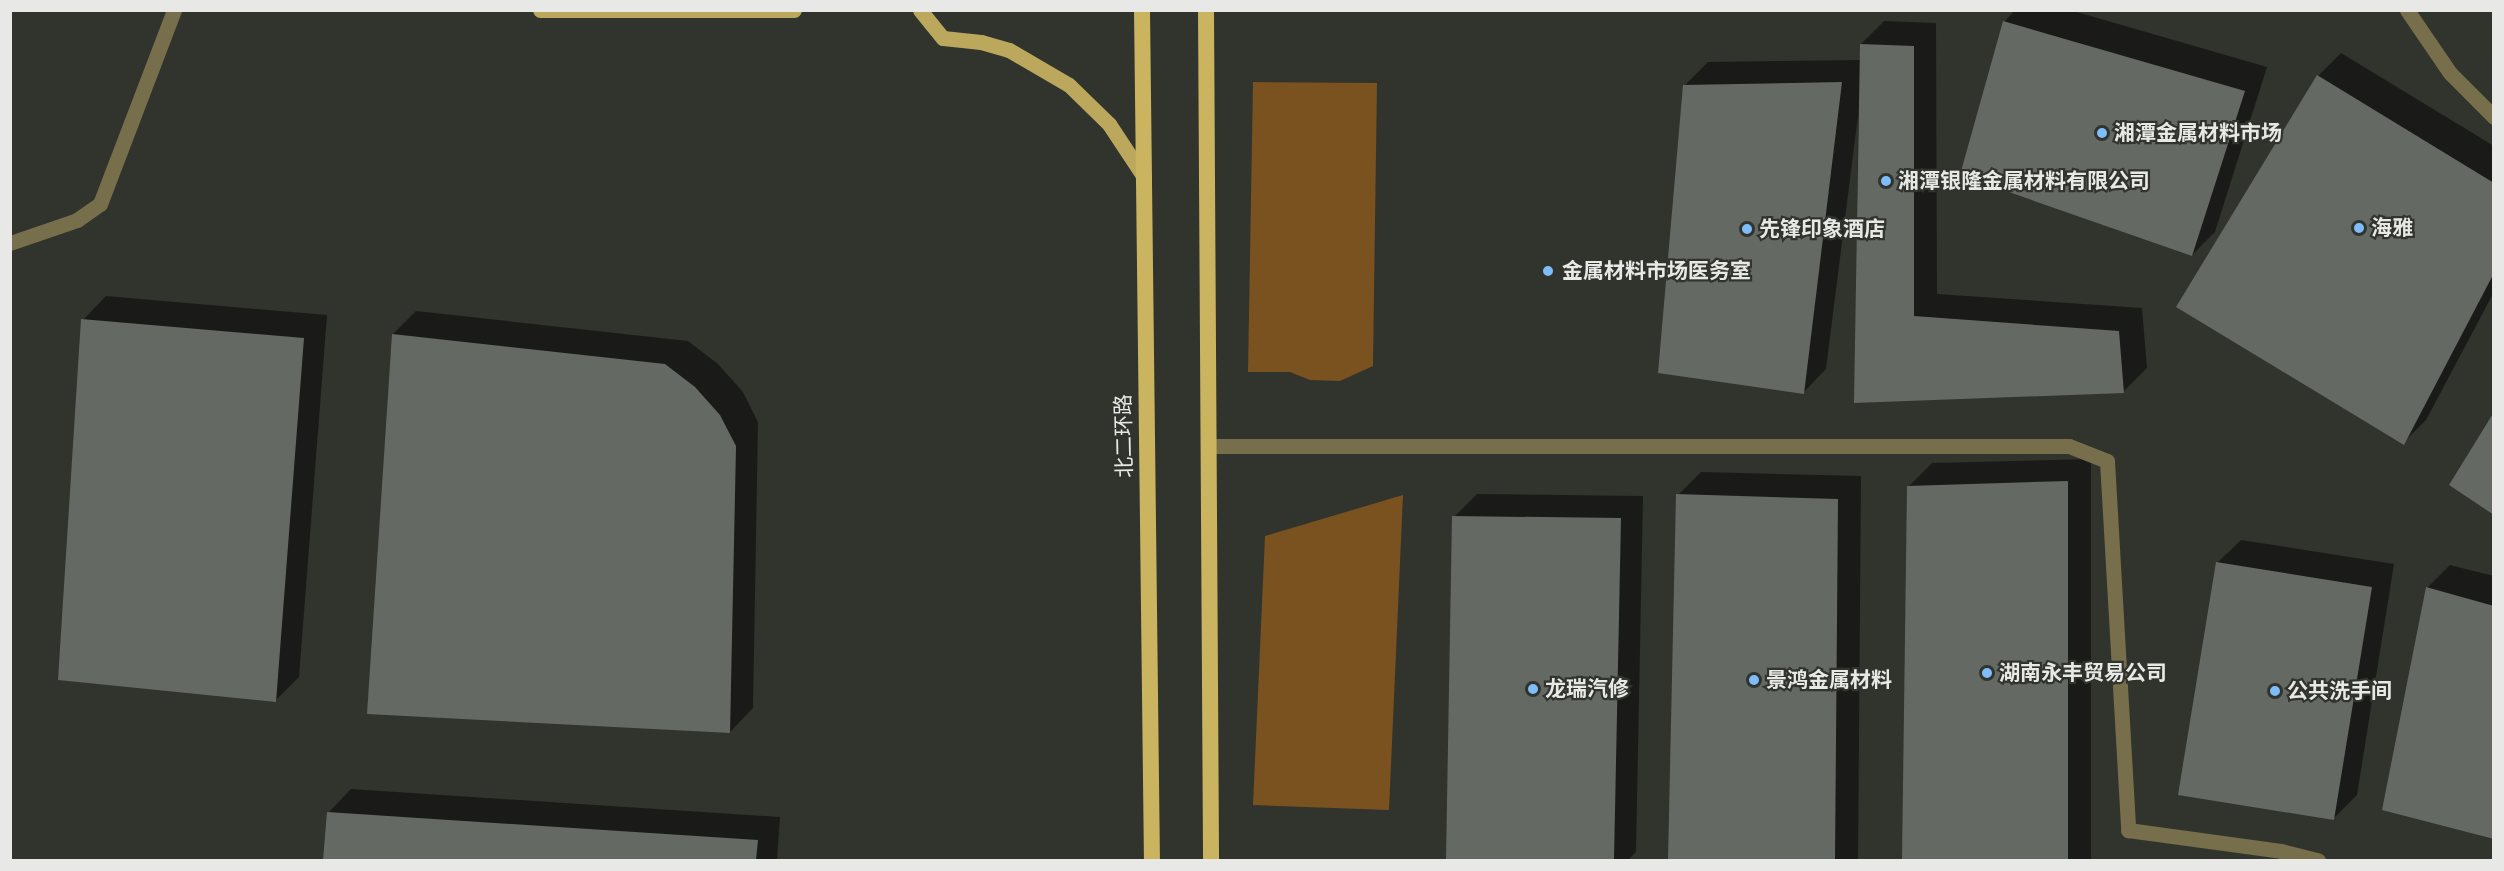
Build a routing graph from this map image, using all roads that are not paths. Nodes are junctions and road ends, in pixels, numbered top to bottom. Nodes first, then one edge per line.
1 (174, 10) edge
2 (540, 10) edge
3 (794, 10) edge
4 (920, 10) edge
5 (1142, 10) edge
6 (1206, 10) edge
7 (2407, 10) edge
8 (2493, 117) edge
9 (1144, 177) junction
10 (10, 243) edge
11 (1211, 446) junction
12 (1152, 861) edge
13 (1211, 861) edge
14 (2318, 861) edge

1 - 10 street
2 - 3 main road
4 - 9 main road
5 - 9 highway, 北二环路
6 - 11 highway
7 - 8 street
9 - 12 highway, 北二环路
11 - 13 highway
11 - 14 street

